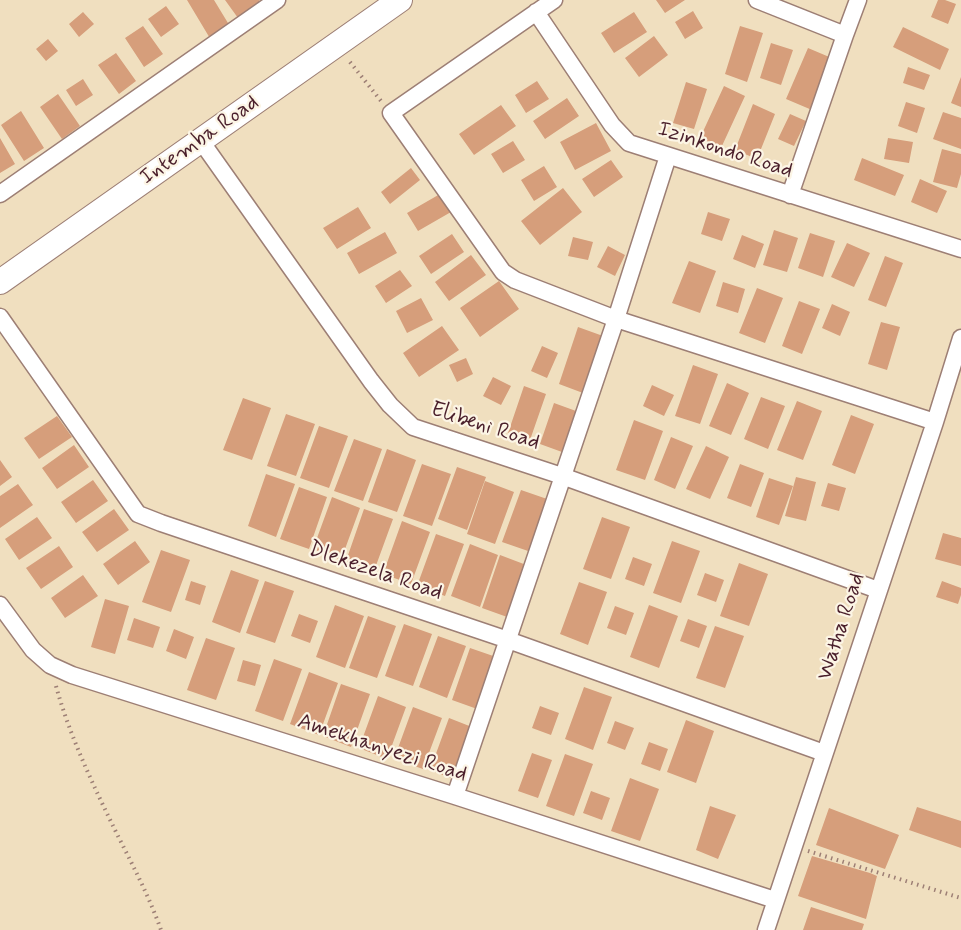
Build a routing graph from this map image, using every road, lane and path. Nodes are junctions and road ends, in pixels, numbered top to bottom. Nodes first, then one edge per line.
1 (277, 0) edge
2 (400, 0) edge
3 (554, 0) edge
4 (757, 0) edge
5 (858, 0) edge
6 (536, 12) junction
7 (844, 35) junction
8 (336, 45) junction
9 (391, 113) junction
10 (201, 141) junction
11 (668, 156) junction
12 (0, 194) edge
13 (790, 195) junction
14 (961, 249) edge
15 (0, 282) edge
16 (0, 317) edge
17 (616, 319) junction
18 (961, 338) edge
19 (935, 422) junction
20 (562, 476) junction
21 (878, 590) junction
22 (0, 605) edge
23 (508, 640) junction
24 (50, 665) junction
25 (824, 753) junction
26 (454, 795) junction
27 (793, 846) junction
28 (961, 898) edge
29 (775, 900) junction
30 (161, 930) edge
31 (766, 930) edge

1 - 12 street
2 - 8 street, Intemba Road
3 - 6 street
4 - 7 street
5 - 7 street
6 - 9 street
6 - 11 street, Izinkondo Road
7 - 13 street
8 - 9 path
8 - 10 street, Intemba Road
9 - 17 street
10 - 15 street, Intemba Road
10 - 20 street, Elibeni Road
11 - 13 street, Izinkondo Road
11 - 17 street
13 - 14 street, Izinkondo Road
16 - 23 street, Dlekezela Road
17 - 19 street
17 - 20 street
18 - 19 street, Watha Road
19 - 21 street, Watha Road
20 - 21 street, Elibeni Road
20 - 23 street
21 - 25 street, Watha Road
22 - 24 street, Amekhanyezi Road
23 - 25 street, Dlekezela Road
23 - 26 street
24 - 26 street, Amekhanyezi Road
24 - 30 path
25 - 27 street, Watha Road
26 - 29 street, Amekhanyezi Road
27 - 28 path
27 - 29 street, Watha Road
29 - 31 street, Watha Road

